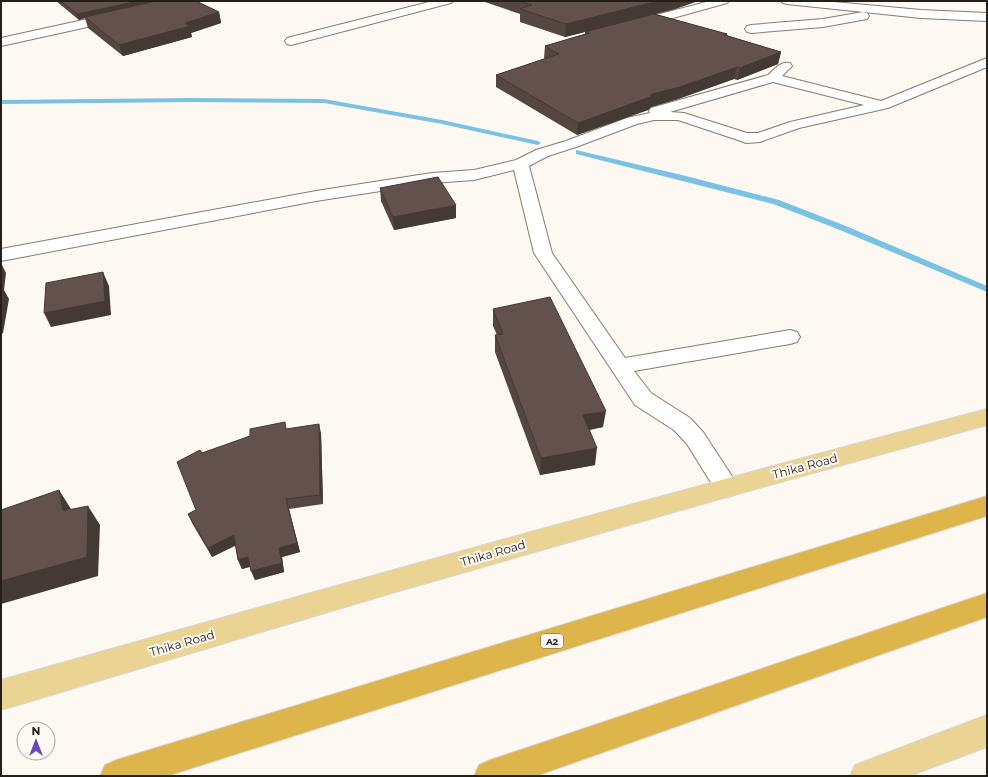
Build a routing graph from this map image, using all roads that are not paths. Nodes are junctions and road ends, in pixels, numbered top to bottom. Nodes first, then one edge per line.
1 (447, 1) edge
2 (723, 1) edge
3 (787, 1) edge
4 (974, 5) dead end
5 (872, 9) junction
6 (987, 12) edge
7 (125, 15) edge
8 (987, 17) edge
9 (625, 27) edge
10 (751, 29) dead end
11 (291, 41) dead end
12 (1, 42) edge
13 (987, 62) edge
14 (785, 66) dead end
15 (773, 78) junction
16 (883, 105) junction
17 (654, 116) junction
18 (521, 164) junction
19 (1, 255) edge
20 (790, 337) dead end
21 (619, 366) junction
22 (987, 417) edge
23 (727, 487) junction
24 (987, 506) edge
25 (987, 605) edge
26 (1, 696) edge
27 (987, 731) edge
28 (116, 776) edge
29 (490, 776) edge
30 (866, 776) edge

1 - 11 street
2 - 9 street
3 - 5 street
4 - 6 street
5 - 8 street
5 - 10 street
7 - 12 street
13 - 16 street
14 - 15 street
15 - 16 street
15 - 17 street
16 - 17 street
17 - 18 street
18 - 19 street
18 - 21 street
20 - 21 street
21 - 23 street
22 - 23 main road, Thika Road
23 - 26 main road, Thika Road
24 - 28 highway, A2
25 - 29 highway
27 - 30 main road

